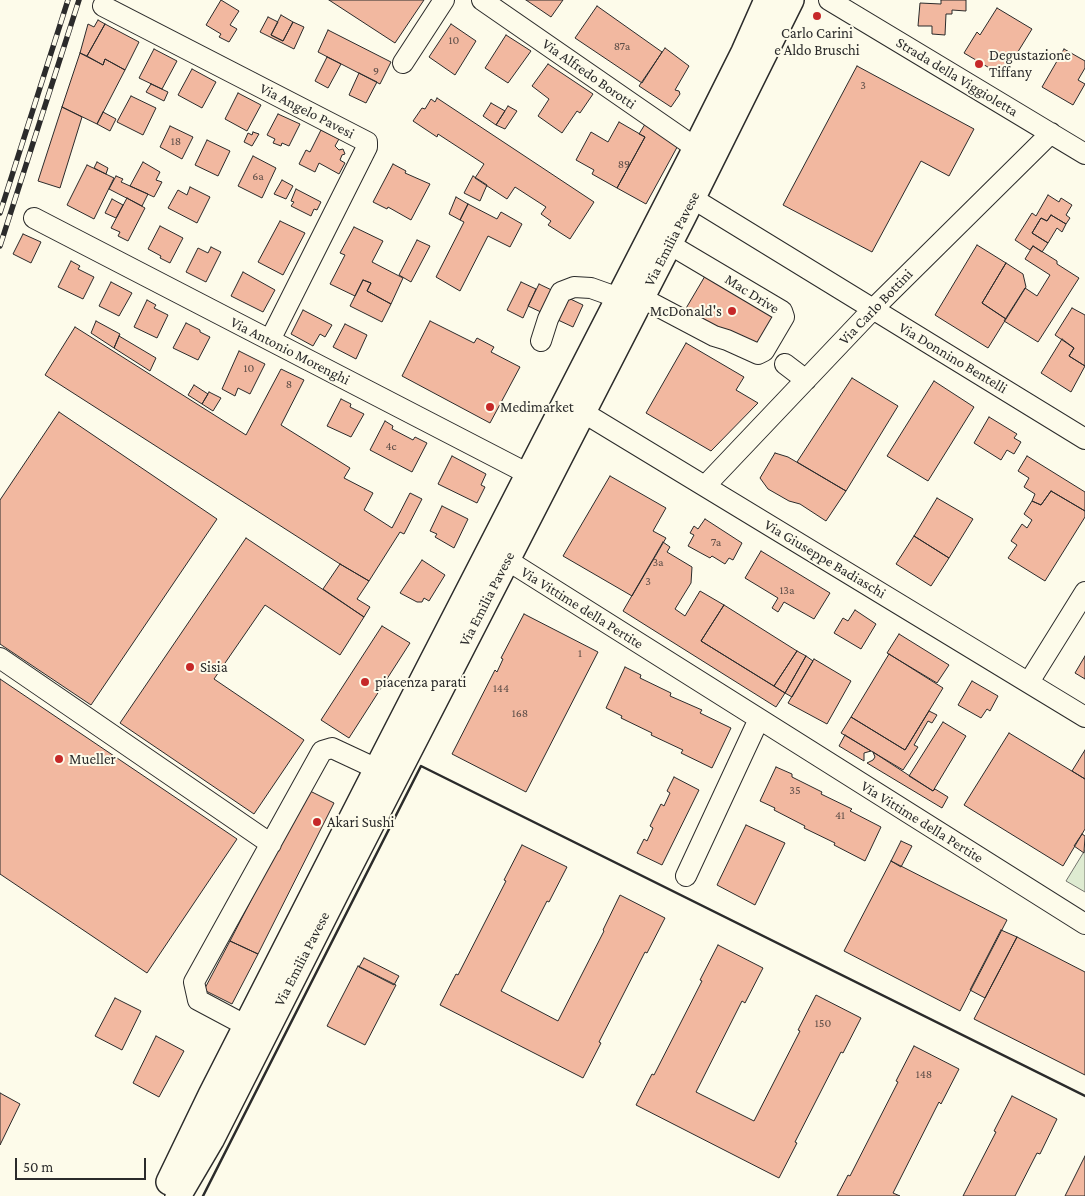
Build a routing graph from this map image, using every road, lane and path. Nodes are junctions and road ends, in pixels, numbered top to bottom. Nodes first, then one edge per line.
1 (444, 0) edge
2 (482, 0) edge
3 (767, 0) edge
4 (791, 0) edge
5 (829, 0) edge
6 (103, 6) dead end
7 (403, 63) dead end
8 (1051, 133) junction
9 (696, 148) junction
10 (1085, 154) edge
11 (692, 198) junction
12 (34, 218) dead end
13 (669, 244) junction
14 (630, 298) junction
15 (873, 309) junction
16 (270, 340) junction
17 (541, 341) dead end
18 (785, 364) dead end
19 (806, 380) junction
20 (574, 406) junction
21 (1085, 439) edge
22 (537, 478) junction
23 (705, 486) junction
24 (507, 560) junction
25 (1085, 592) edge
26 (0, 658) edge
27 (1029, 682) junction
28 (1085, 716) edge
29 (759, 719) junction
30 (389, 761) junction
31 (271, 844) junction
32 (686, 876) dead end
33 (1085, 924) edge
34 (255, 1031) junction
35 (163, 1196) edge
36 (178, 1196) edge

1 - 7 street
2 - 9 street, Via Alfredo Borotti
3 - 9 main road, Via Emilia Pavese
4 - 11 main road, Via Emilia Pavese
5 - 8 street, Strada della Viggioletta
6 - 16 street, Via Angelo Pavesi
8 - 10 street, Strada della Viggioletta
8 - 15 street, Via Carlo Bottini
9 - 14 main road, Via Emilia Pavese
11 - 13 main road, Via Emilia Pavese
11 - 15 street, Via Donnino Bentelli
12 - 16 street, Via Antonio Morenghi
13 - 14 main road, Via Emilia Pavese
13 - 14 street, Mac Drive
14 - 17 street
14 - 20 main road, Via Emilia Pavese
15 - 19 street, Via Carlo Bottini
15 - 21 street, Via Donnino Bentelli
16 - 22 street, Via Antonio Morenghi
18 - 19 street
19 - 23 street, Via Carlo Bottini
20 - 22 main road, Via Emilia Pavese
20 - 23 street, Via Giuseppe Badiaschi
22 - 24 main road, Via Emilia Pavese
22 - 30 main road, Via Emilia Pavese
23 - 27 street, Via Giuseppe Badiaschi
24 - 29 street, Via Vittime della Pertite
24 - 30 main road, Via Emilia Pavese
25 - 27 street
26 - 31 street
27 - 28 street, Via Giuseppe Badiaschi
29 - 32 street
29 - 33 street, Via Vittime della Pertite
30 - 31 street
30 - 34 main road, Via Emilia Pavese
31 - 34 street
34 - 35 main road, Via Emilia Pavese
34 - 36 main road, Via Emilia Pavese

